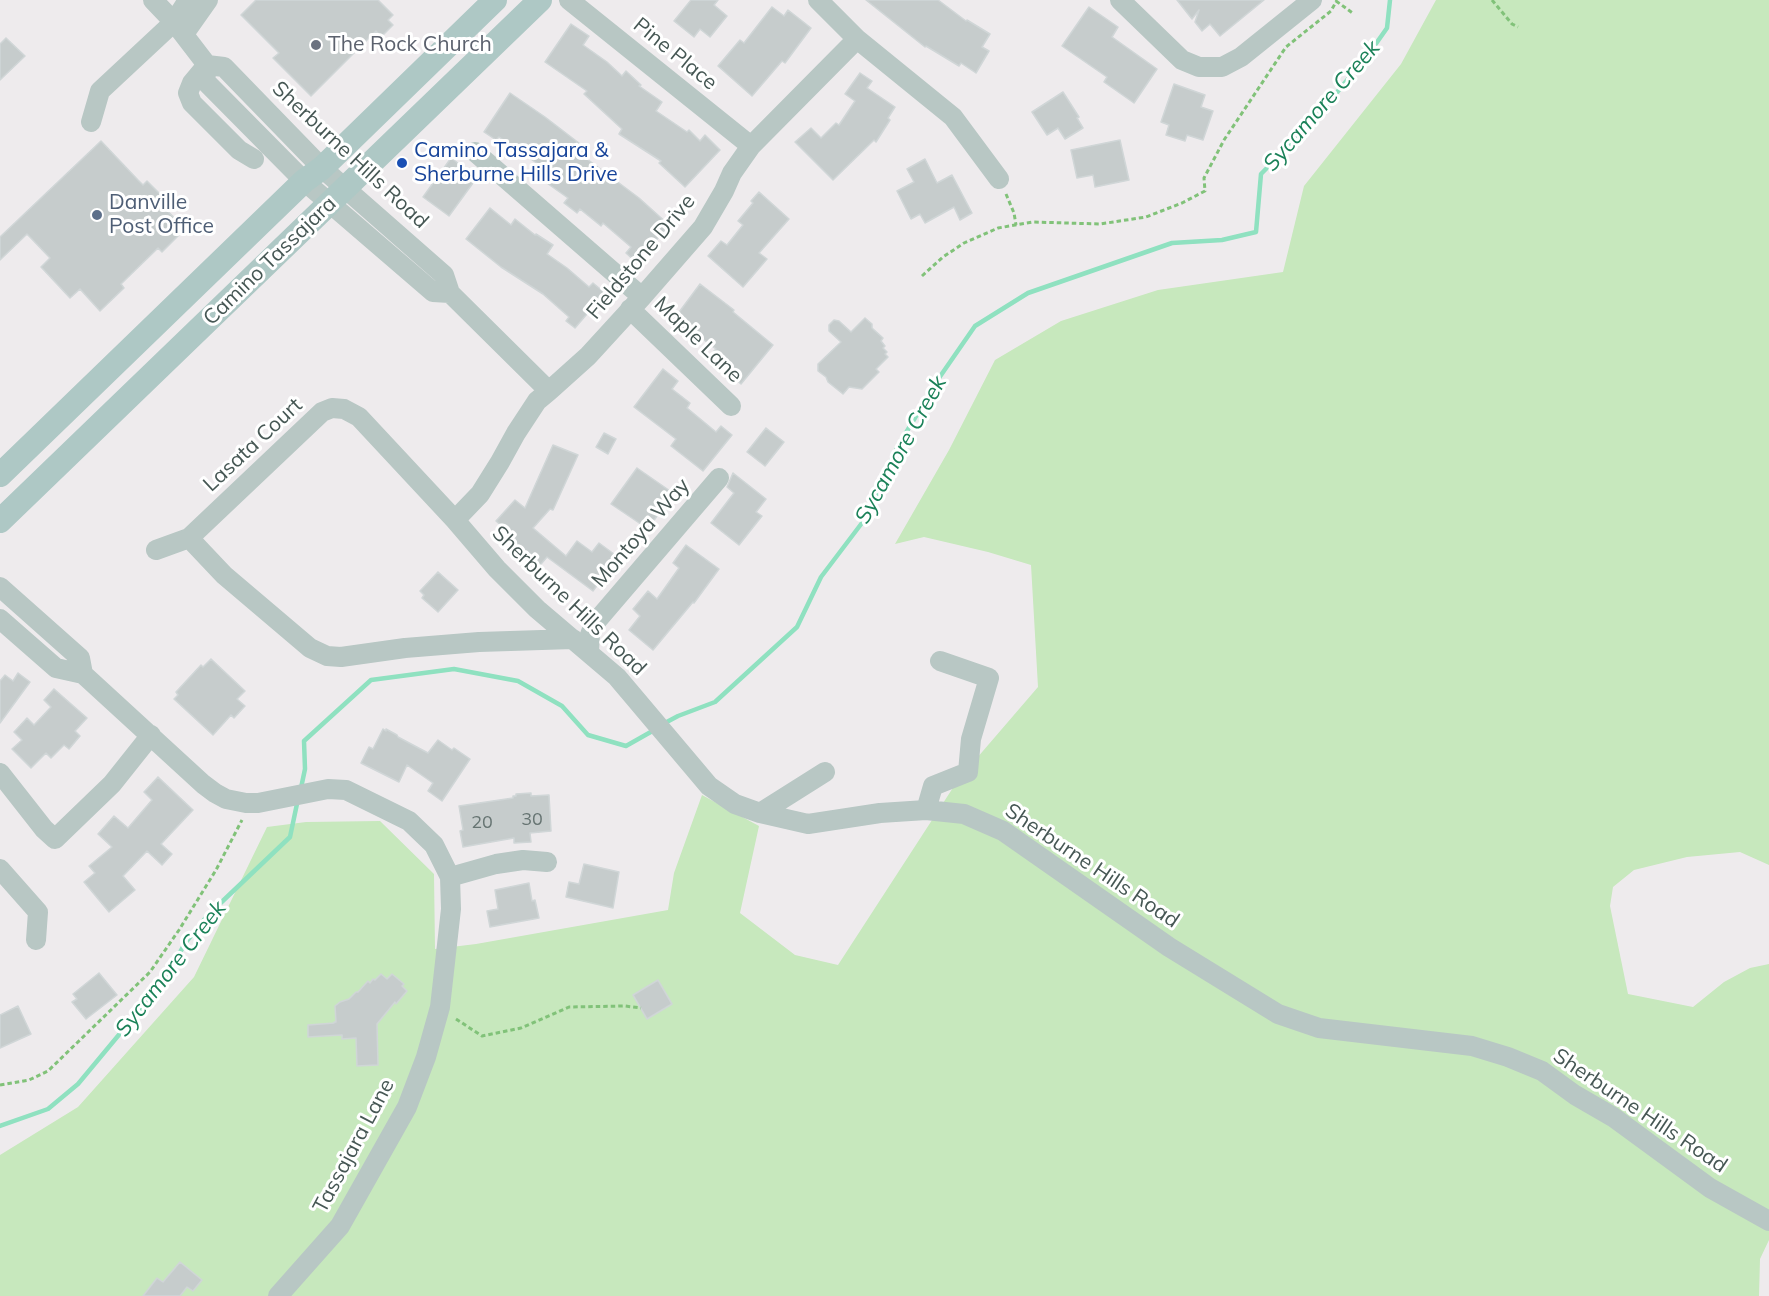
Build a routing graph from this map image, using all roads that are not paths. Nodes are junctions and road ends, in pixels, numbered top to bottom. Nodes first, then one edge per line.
1 (153, 0) edge
2 (188, 0) edge
3 (208, 0) edge
4 (495, 0) edge
5 (540, 0) edge
6 (568, 0) edge
7 (818, 0) edge
8 (1120, 0) edge
9 (1312, 0) edge
10 (179, 28) junction
11 (857, 39) junction
12 (207, 64) junction
13 (91, 122) dead end
14 (751, 146) junction
15 (475, 152) dead end
16 (254, 159) dead end
17 (313, 175) junction
18 (999, 179) road end
19 (338, 196) junction
20 (636, 303) junction
21 (549, 391) junction
22 (732, 406) dead end
23 (0, 476) edge
24 (720, 478) dead end
25 (455, 520) junction
26 (0, 521) edge
27 (189, 538) junction
28 (156, 550) dead end
29 (0, 587) edge
30 (0, 619) edge
31 (573, 639) junction
32 (589, 652) junction
33 (940, 661) dead end
34 (83, 674) junction
35 (151, 735) junction
36 (825, 772) dead end
37 (0, 773) edge
38 (926, 810) junction
39 (760, 813) junction
40 (547, 862) dead end
41 (0, 869) edge
42 (450, 877) junction
43 (36, 940) dead end
44 (1769, 1221) edge
45 (278, 1296) edge

1 - 10 street, Sherburne Hills Road
2 - 10 street
3 - 10 street
4 - 17 main road, Camino Tassajara
5 - 19 main road, Camino Tassajara
6 - 14 street, Pine Place
7 - 11 street
8 - 9 street
10 - 12 street, Sherburne Hills Road
10 - 13 street
11 - 14 street, Fieldstone Drive
11 - 18 street
12 - 16 street
12 - 17 street, Sherburne Hills Road
14 - 20 street, Fieldstone Drive
15 - 20 street, Maple Lane
17 - 19 street, Sherburne Hills Road
17 - 23 main road, Camino Tassajara
19 - 21 street, Sherburne Hills Road
19 - 26 main road, Camino Tassajara
20 - 21 street, Fieldstone Drive
20 - 22 street, Maple Lane
21 - 25 street
24 - 32 street, Montoya Way
25 - 27 street, Lasata Court
25 - 31 street, Sherburne Hills Road
27 - 28 street, Lasata Court
27 - 31 street
29 - 34 street, Tassajara Lane
30 - 34 street, Tassajara Lane
31 - 32 street, Sherburne Hills Road
32 - 39 street, Sherburne Hills Road
33 - 38 street
34 - 35 street, Tassajara Lane
35 - 37 street
35 - 42 street, Tassajara Lane
36 - 39 street
38 - 39 street, Sherburne Hills Road
38 - 44 street, Sherburne Hills Road
40 - 42 street
41 - 43 street
42 - 45 street, Tassajara Lane

